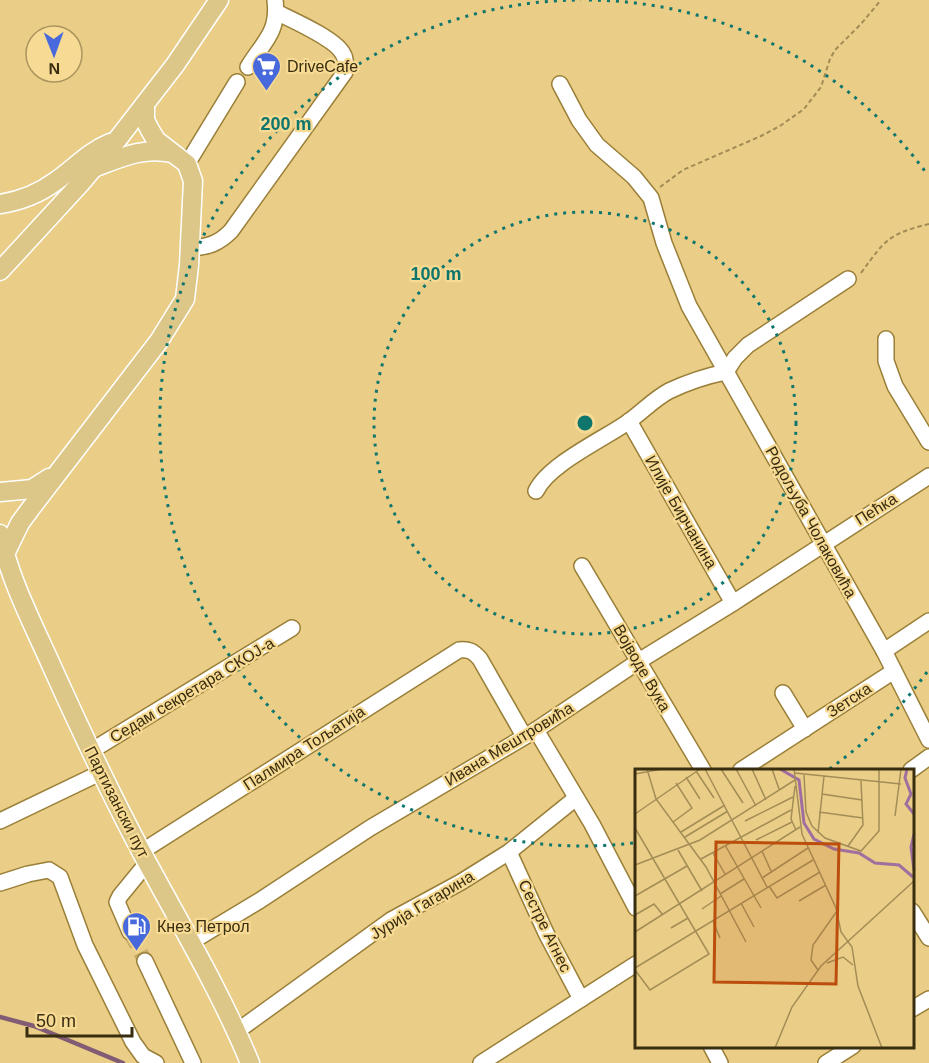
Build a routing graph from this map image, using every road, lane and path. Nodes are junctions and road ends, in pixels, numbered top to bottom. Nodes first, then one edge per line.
1 (219, 0) edge
2 (881, 0) edge
3 (275, 6) edge
4 (248, 67) dead end
5 (237, 82) dead end
6 (560, 84) dead end
7 (145, 105) junction
8 (117, 140) junction
9 (172, 153) junction
10 (187, 164) junction
11 (93, 169) junction
12 (651, 198) junction
13 (0, 204) edge
14 (929, 224) edge
15 (190, 248) junction
16 (0, 271) edge
17 (848, 279) joint
18 (886, 339) dead end
19 (726, 372) junction
20 (629, 421) junction
21 (929, 442) edge
22 (55, 474) junction
23 (929, 476) edge
24 (536, 491) dead end
25 (0, 492) edge
26 (0, 534) edge
27 (824, 543) junction
28 (5, 554) junction
29 (582, 566) dead end
30 (733, 603) junction
31 (929, 621) edge
32 (292, 628) dead end
33 (884, 651) junction
34 (639, 661) junction
35 (894, 671) junction
36 (783, 693) dead end
37 (805, 729) junction
38 (530, 733) junction
39 (929, 740) edge
40 (91, 751) junction
41 (929, 757) edge
42 (702, 769) edge
43 (744, 769) edge
44 (914, 769) edge
45 (102, 772) junction
46 (576, 798) junction
47 (0, 821) edge
48 (509, 852) junction
49 (144, 857) junction
50 (0, 883) edge
51 (635, 906) edge
52 (914, 914) edge
53 (130, 932) tunnel mouth
54 (929, 938) edge
55 (191, 942) junction
56 (145, 961) tunnel mouth
57 (635, 965) edge
58 (581, 999) junction
59 (929, 999) edge
60 (914, 1008) edge
61 (236, 1032) junction
62 (712, 1048) edge
63 (851, 1048) edge
64 (156, 1063) edge
65 (193, 1063) edge
66 (250, 1063) edge
67 (481, 1063) edge
68 (720, 1063) edge
69 (826, 1063) edge

1 - 7 main road
2 - 12 path
3 - 4 street
3 - 15 street
5 - 10 street
6 - 12 street
7 - 8 main road
7 - 9 main road
8 - 11 main road
8 - 13 main road
9 - 10 main road
9 - 11 main road
10 - 15 main road
11 - 16 main road
12 - 19 street, Родољуба Чолаковића
14 - 17 path
15 - 22 main road
17 - 19 street
18 - 21 street
19 - 20 street
19 - 27 street, Родољуба Чолаковића
20 - 24 street
20 - 30 street, Илије Бирчанина
22 - 25 main road
22 - 28 main road
23 - 27 street, Пећка
26 - 28 main road, Партизански пут
27 - 30 street, Ивана Мештровића
27 - 33 street, Родољуба Чолаковића
28 - 40 main road, Партизански пут
29 - 34 street, Војводе Вука
30 - 34 street, Ивана Мештровића
31 - 33 street
32 - 40 street, Седам секретара СКОЈ-а
33 - 35 street, Родољуба Чолаковића
34 - 38 street, Ивана Мештровића
34 - 42 street, Војводе Вука
35 - 37 street, Зетска
35 - 39 street, Родољуба Чолаковића
36 - 37 street
37 - 43 street, Зетска
38 - 46 street
38 - 49 street, Палмира Тољатија
38 - 55 street, Ивана Мештровића
40 - 45 main road, Партизански пут
41 - 44 street
45 - 47 street
45 - 49 main road, Партизански пут
46 - 48 street, Јурија Гагарина
46 - 51 street
48 - 58 street, Сестре Агнес
48 - 61 street, Јурија Гагарина
49 - 53 street, Палмира Тољатија
49 - 55 main road, Партизански пут
50 - 64 street
52 - 54 street
55 - 61 main road, Партизански пут
56 - 65 street
57 - 58 street
58 - 67 street
59 - 60 street
61 - 66 main road, Партизански пут
62 - 68 street
63 - 69 street

